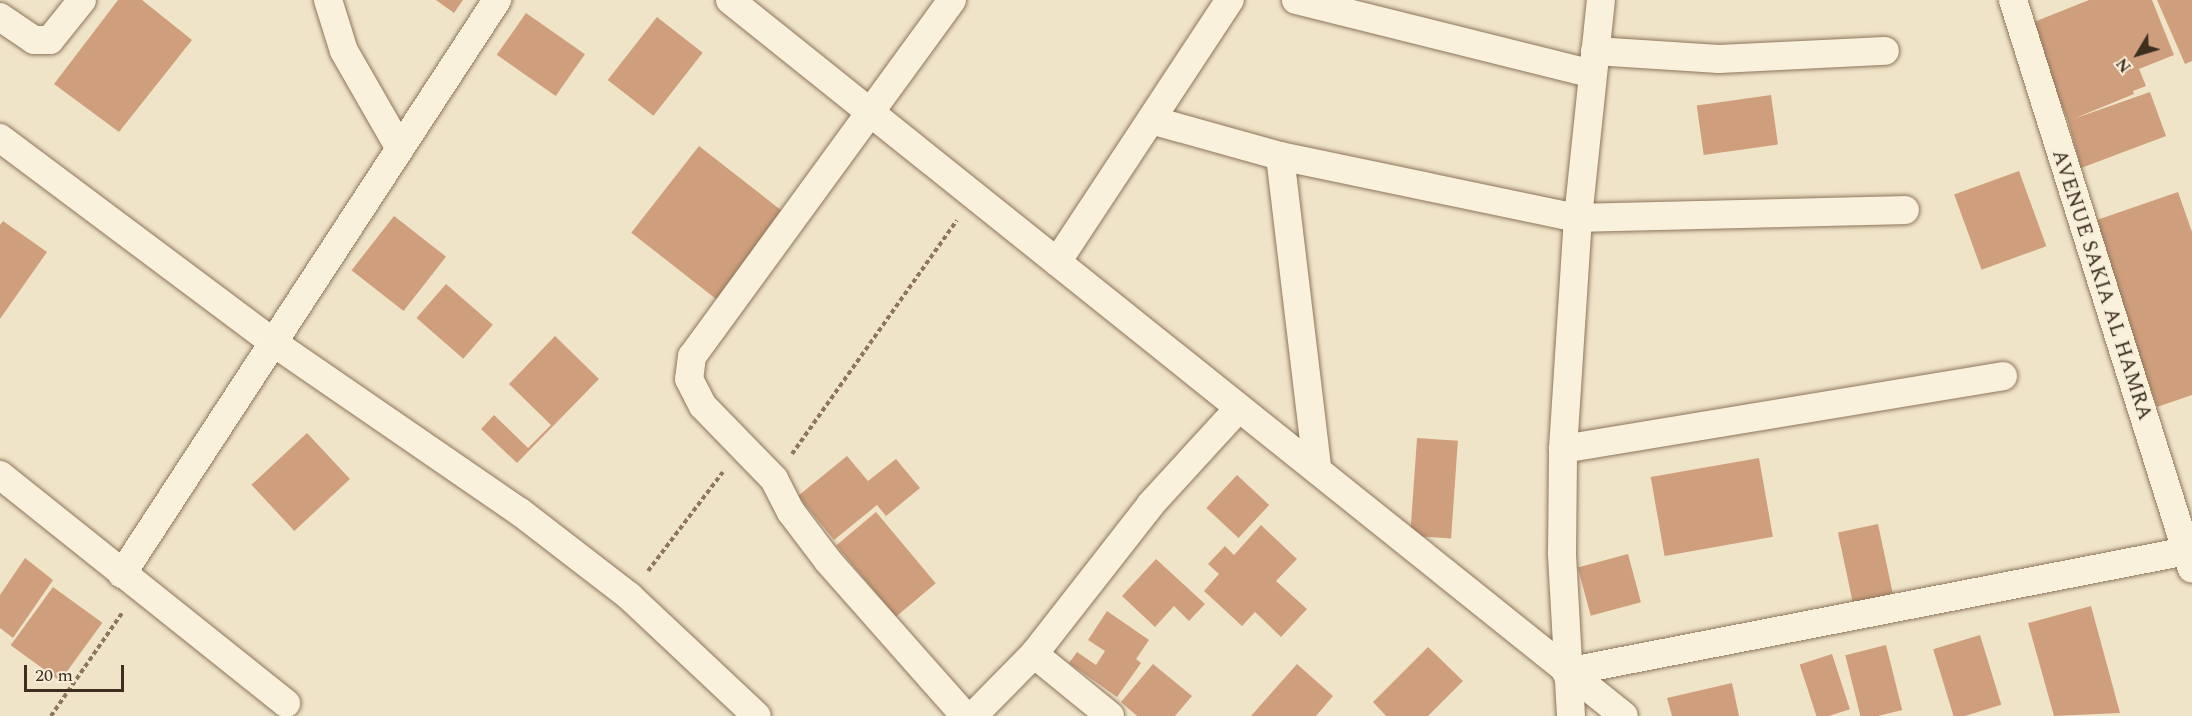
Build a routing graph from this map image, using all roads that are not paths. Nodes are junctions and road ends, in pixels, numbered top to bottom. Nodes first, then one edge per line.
1 (82, 0) edge
2 (328, 0) edge
3 (496, 0) edge
4 (952, 0) edge
5 (1230, 0) edge
6 (1296, 0) edge
7 (1601, 0) edge
8 (2013, 0) edge
9 (743, 4) edge
10 (0, 17) edge
11 (1885, 51) dead end
12 (1593, 63) junction
13 (871, 111) junction
14 (1151, 120) junction
15 (0, 138) edge
16 (399, 147) junction
17 (1280, 156) junction
18 (1905, 210) dead end
19 (1578, 218) junction
20 (1057, 262) junction
21 (271, 341) junction
22 (2003, 376) dead end
23 (1239, 408) junction
24 (1563, 449) junction
25 (1317, 468) junction
26 (0, 476) edge
27 (2190, 557) edge
28 (130, 581) junction
29 (1034, 654) junction
30 (1566, 672) junction
31 (286, 703) dead end
32 (758, 716) edge
33 (965, 716) edge
34 (973, 716) edge
35 (1110, 716) edge
36 (1572, 716) edge
37 (1624, 716) edge

1 - 10 street
2 - 16 street
3 - 16 street
4 - 13 street
5 - 14 street
6 - 12 street
7 - 12 street
8 - 27 street, AVENUE SAKIA AL HAMRA
9 - 13 street
11 - 12 street
12 - 19 street
13 - 20 street
13 - 33 street
14 - 17 street
14 - 20 street
15 - 21 street
16 - 21 street
17 - 19 street
17 - 25 street
18 - 19 street
19 - 24 street
20 - 23 street
21 - 28 street
21 - 32 street
22 - 24 street
23 - 25 street
23 - 29 street
24 - 30 street
25 - 30 street
26 - 28 street
27 - 30 street
28 - 31 street
29 - 34 street
29 - 35 street
30 - 36 street
30 - 37 street

